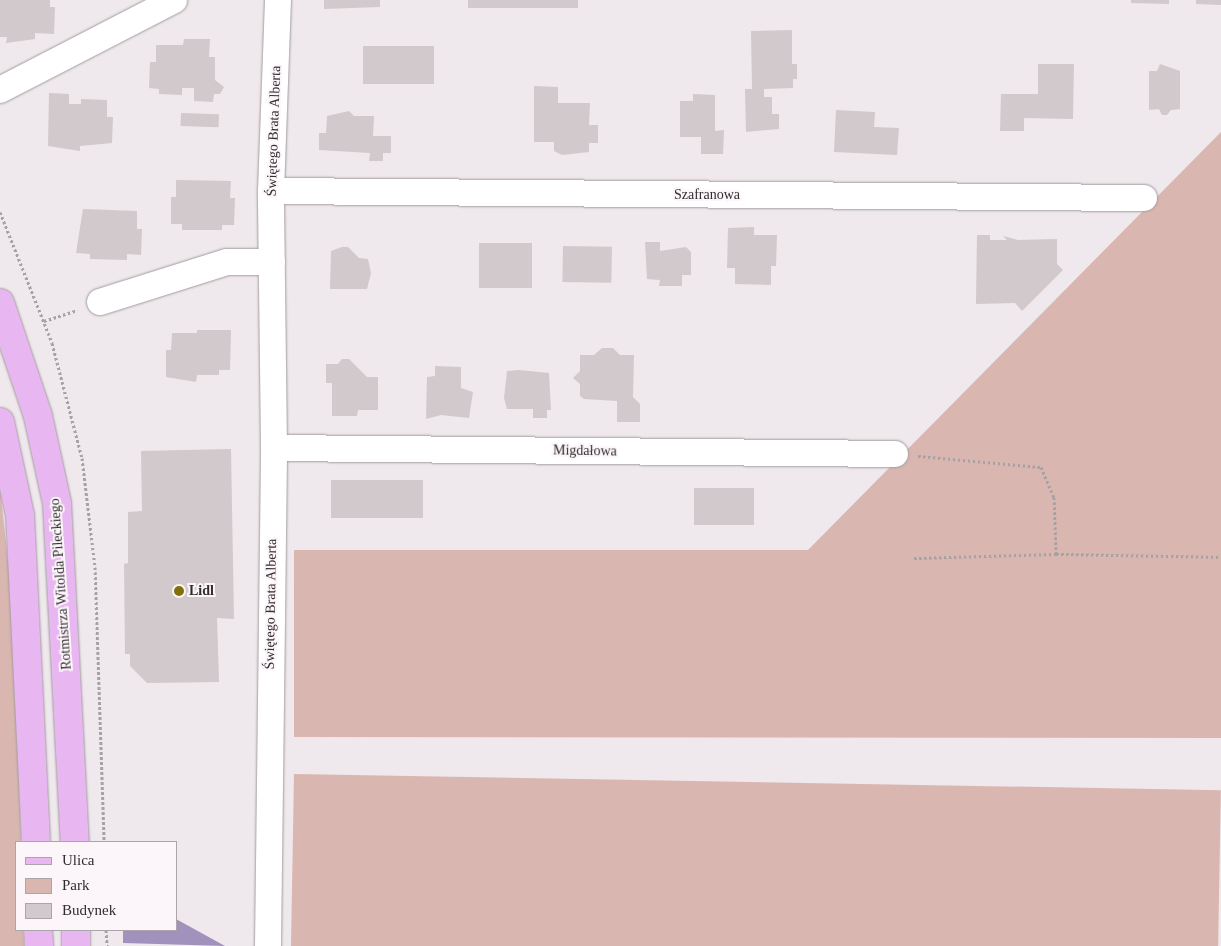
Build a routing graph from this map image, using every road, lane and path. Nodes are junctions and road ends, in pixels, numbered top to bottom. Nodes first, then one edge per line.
1 (174, 0) edge
2 (278, 0) edge
3 (0, 90) edge
4 (271, 192) junction
5 (1144, 198) dead end
6 (272, 262) junction
7 (100, 302) joint
8 (0, 303) edge
9 (44, 321) dead end
10 (0, 422) edge
11 (274, 448) junction
12 (895, 454) joint
13 (1056, 554) junction
14 (1221, 557) edge
15 (914, 558) dead end
16 (36, 841) edge
17 (75, 841) edge
18 (38, 931) edge
19 (76, 931) edge
20 (106, 931) edge
21 (39, 946) edge
22 (76, 946) edge
23 (107, 946) edge
24 (268, 946) edge

1 - 3 street
2 - 4 street, Świętego Brata Alberta
4 - 5 street, Szafranowa
4 - 6 street, Świętego Brata Alberta
6 - 7 street
6 - 11 street, Świętego Brata Alberta
7 - 9 path
8 - 17 main road, Rotmistrza Witolda Pileckiego
10 - 16 main road
11 - 12 street, Migdałowa
11 - 24 street, Świętego Brata Alberta
12 - 13 path
13 - 14 path
13 - 15 path
18 - 21 main road
19 - 22 main road
20 - 23 path

